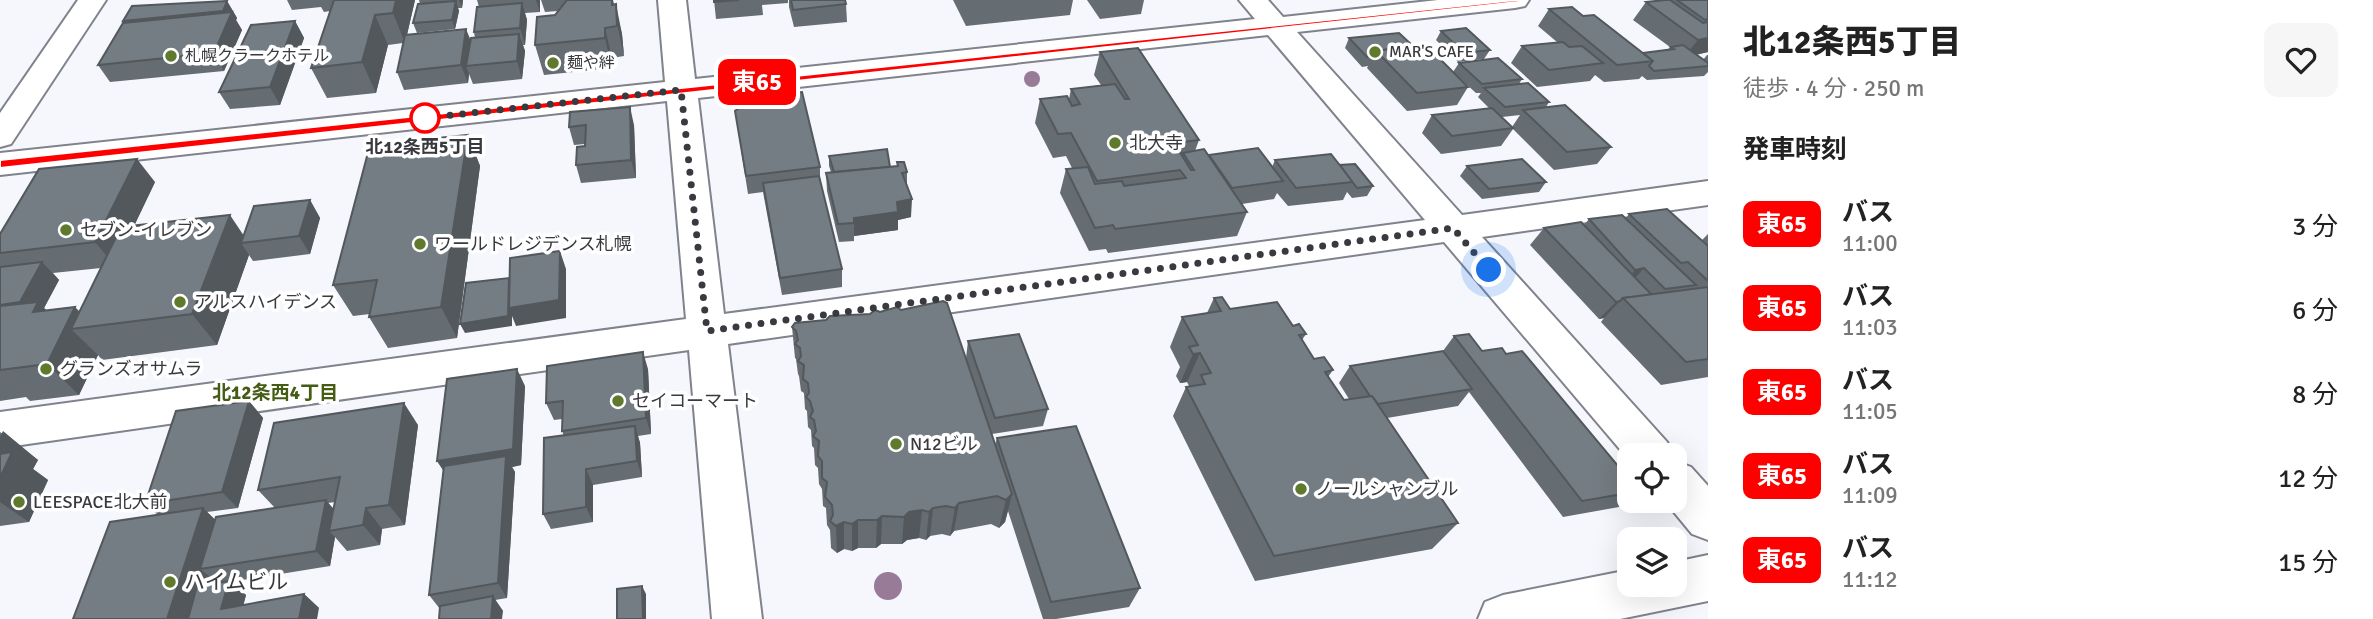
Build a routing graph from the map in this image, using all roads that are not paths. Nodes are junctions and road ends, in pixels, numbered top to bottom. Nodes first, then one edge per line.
1 (92, 0) edge
2 (671, 0) edge
3 (1515, 0) edge
4 (1265, 13) edge
5 (681, 90) junction
6 (0, 137) edge
7 (0, 164) edge
8 (1708, 193) edge
9 (1453, 228) junction
10 (707, 331) junction
11 (0, 430) edge
12 (1641, 443) edge
13 (1687, 495) edge
14 (1708, 519) edge
15 (1708, 578) edge
16 (737, 619) edge
17 (1503, 619) edge

1 - 6 street
2 - 5 street
3 - 4 street
4 - 5 street
4 - 9 street
5 - 7 street
5 - 10 street
8 - 9 street
9 - 10 street
9 - 12 street
10 - 11 street
10 - 16 street
13 - 14 street
15 - 17 street

